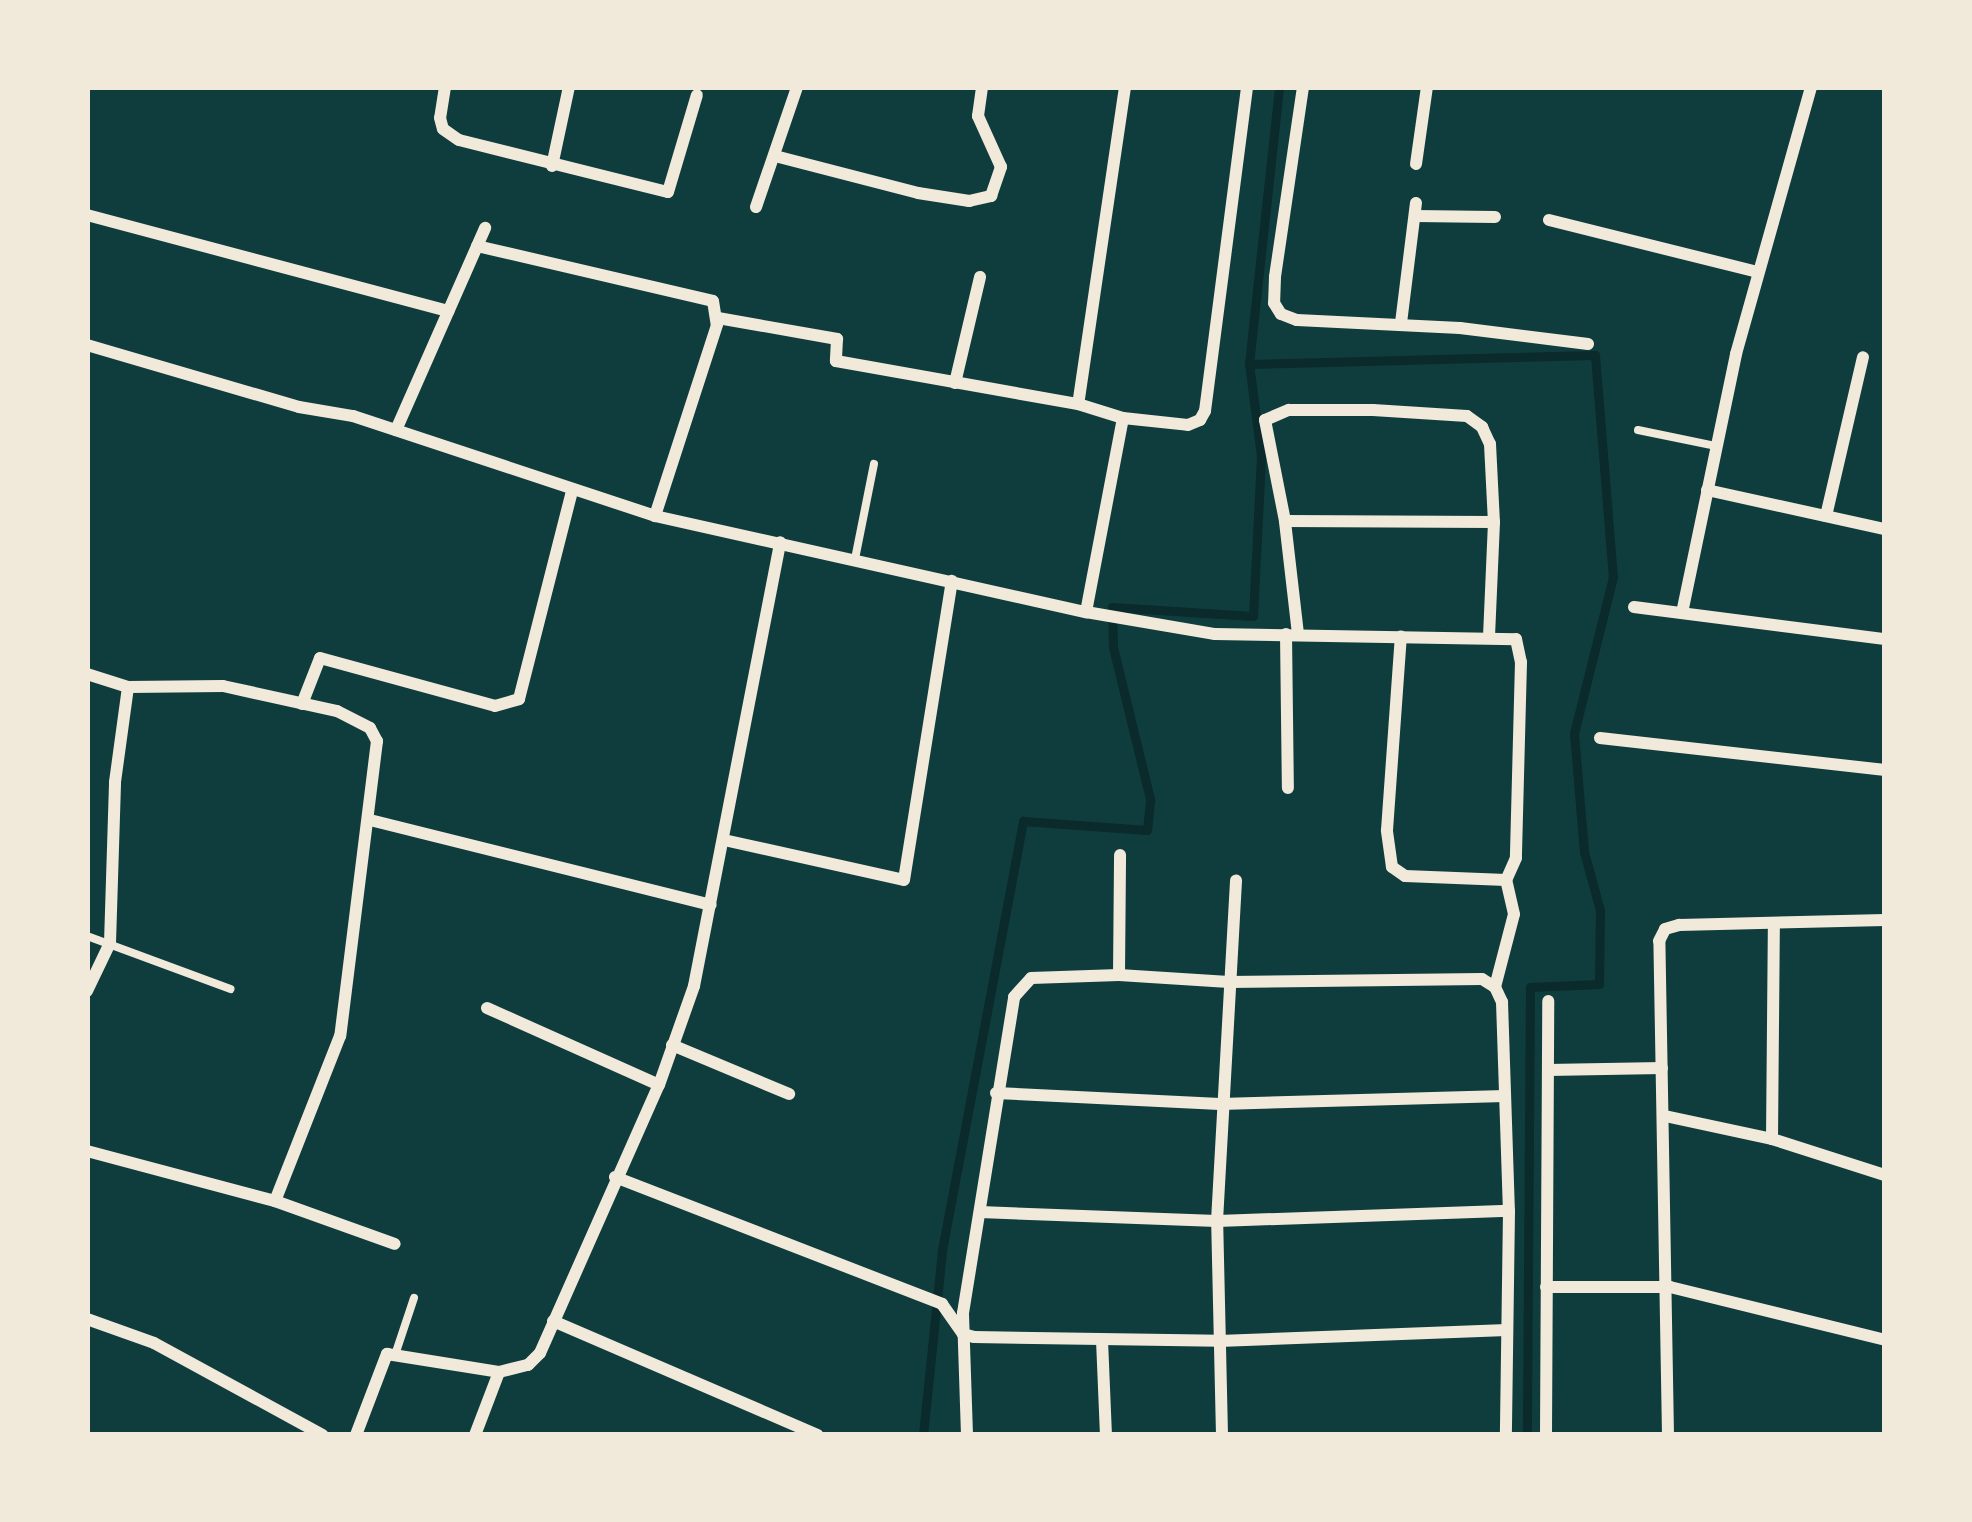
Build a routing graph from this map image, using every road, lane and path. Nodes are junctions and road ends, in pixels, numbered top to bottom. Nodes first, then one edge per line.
1 (445, 87) edge
2 (569, 87) edge
3 (797, 87) edge
4 (982, 87) edge
5 (1125, 87) edge
6 (1247, 87) edge
7 (1303, 87) edge
8 (1427, 87) edge
9 (1810, 87) edge
10 (697, 94) dead end
11 (776, 156) junction
12 (1417, 164) dead end
13 (552, 166) junction
14 (756, 207) dead end
15 (87, 215) edge
16 (1495, 217) dead end
17 (1549, 220) dead end
18 (485, 228) dead end
19 (477, 246) junction
20 (1757, 272) junction
21 (980, 278) dead end
22 (448, 311) junction
23 (718, 318) junction
24 (1401, 323) junction
25 (1588, 344) dead end
26 (87, 346) edge
27 (1863, 357) dead end
28 (955, 383) junction
29 (1078, 404) junction
30 (1123, 418) junction
31 (396, 430) junction
32 (1638, 430) dead end
33 (1716, 446) junction
34 (874, 464) dead end
35 (1707, 490) junction
36 (572, 491) junction
37 (655, 516) junction
38 (1826, 516) junction
39 (1285, 521) junction
40 (1494, 522) junction
41 (1885, 529) edge
42 (780, 542) junction
43 (855, 559) junction
44 (952, 581) junction
45 (1634, 607) dead end
46 (1090, 613) junction
47 (1682, 613) junction
48 (1292, 634) junction
49 (1489, 635) junction
50 (1401, 637) junction
51 (1885, 639) edge
52 (87, 674) edge
53 (128, 687) junction
54 (302, 704) junction
55 (1600, 738) dead end
56 (1885, 770) edge
57 (1288, 788) dead end
58 (370, 820) junction
59 (724, 840) junction
60 (1120, 855) dead end
61 (1506, 880) junction
62 (1236, 881) dead end
63 (711, 905) junction
64 (1885, 920) edge
65 (1774, 924) junction
66 (87, 936) edge
67 (110, 943) junction
68 (1119, 975) junction
69 (1229, 982) junction
70 (1495, 987) junction
71 (230, 989) dead end
72 (87, 991) edge
73 (1548, 1001) dead end
74 (487, 1008) dead end
75 (672, 1045) junction
76 (1662, 1067) junction
77 (1548, 1070) junction
78 (658, 1085) junction
79 (996, 1093) junction
80 (789, 1094) dead end
81 (1505, 1096) junction
82 (1220, 1104) junction
83 (1666, 1116) junction
84 (1772, 1138) junction
85 (87, 1151) edge
86 (1885, 1174) edge
87 (615, 1177) junction
88 (275, 1201) junction
89 (1509, 1211) junction
90 (980, 1212) junction
91 (1216, 1221) junction
92 (395, 1244) dead end
93 (1546, 1287) junction
94 (1670, 1288) junction
95 (414, 1298) dead end
96 (87, 1319) edge
97 (554, 1322) junction
98 (1507, 1330) junction
99 (962, 1334) junction
100 (1102, 1340) junction
101 (1885, 1340) edge
102 (1219, 1341) junction
103 (396, 1352) junction
104 (500, 1372) junction
105 (323, 1435) edge
106 (356, 1435) edge
107 (475, 1435) edge
108 (818, 1435) edge
109 (967, 1435) edge
110 (1106, 1435) edge
111 (1222, 1435) edge
112 (1506, 1435) edge
113 (1546, 1435) edge
114 (1668, 1435) edge

1 - 13 street
2 - 13 street
3 - 11 street
4 - 11 street
5 - 29 street
6 - 30 street
7 - 24 street
8 - 12 street
9 - 20 street
10 - 13 street
11 - 14 street
15 - 22 street
16 - 24 street
17 - 20 street
18 - 19 street
19 - 22 street
19 - 23 street
20 - 33 street
21 - 28 street
22 - 31 street
23 - 28 street
23 - 37 street
24 - 25 street
26 - 31 street
27 - 38 street
28 - 29 street
29 - 30 street
30 - 46 street
31 - 36 street
32 - 33 lane
33 - 35 street
34 - 43 lane
35 - 38 street
35 - 47 street
36 - 37 street
36 - 54 street
37 - 42 street
38 - 41 street
39 - 40 street
39 - 40 street
39 - 48 street
40 - 49 street
42 - 43 street
42 - 59 street
43 - 44 street
44 - 46 street
44 - 59 street
45 - 47 street
46 - 48 street
47 - 51 street
48 - 50 street
48 - 57 street
49 - 50 street
49 - 61 street
50 - 61 street
52 - 53 street
53 - 54 street
53 - 67 street
54 - 58 street
55 - 56 street
58 - 63 street
58 - 88 street
59 - 63 street
60 - 68 street
61 - 70 street
62 - 69 street
63 - 75 street
64 - 65 street
65 - 76 street
65 - 84 street
66 - 67 lane
67 - 71 lane
67 - 72 street
68 - 69 street
68 - 79 street
69 - 70 street
69 - 82 street
70 - 81 street
73 - 77 street
74 - 78 street
75 - 78 street
75 - 80 street
76 - 77 street
76 - 83 street
77 - 93 street
78 - 87 street
79 - 82 street
79 - 90 street
81 - 82 street
81 - 89 street
82 - 91 street
83 - 84 street
83 - 94 street
84 - 86 street
85 - 88 street
87 - 97 street
87 - 99 street
88 - 92 street
89 - 91 street
89 - 98 street
90 - 91 street
90 - 99 street
91 - 102 street
93 - 94 street
93 - 113 street
94 - 101 street
94 - 114 street
95 - 103 lane
96 - 105 street
97 - 104 street
97 - 108 street
98 - 102 street
98 - 112 street
99 - 100 street
99 - 109 street
100 - 102 street
100 - 110 street
102 - 111 street
103 - 104 street
103 - 106 street
104 - 107 street

